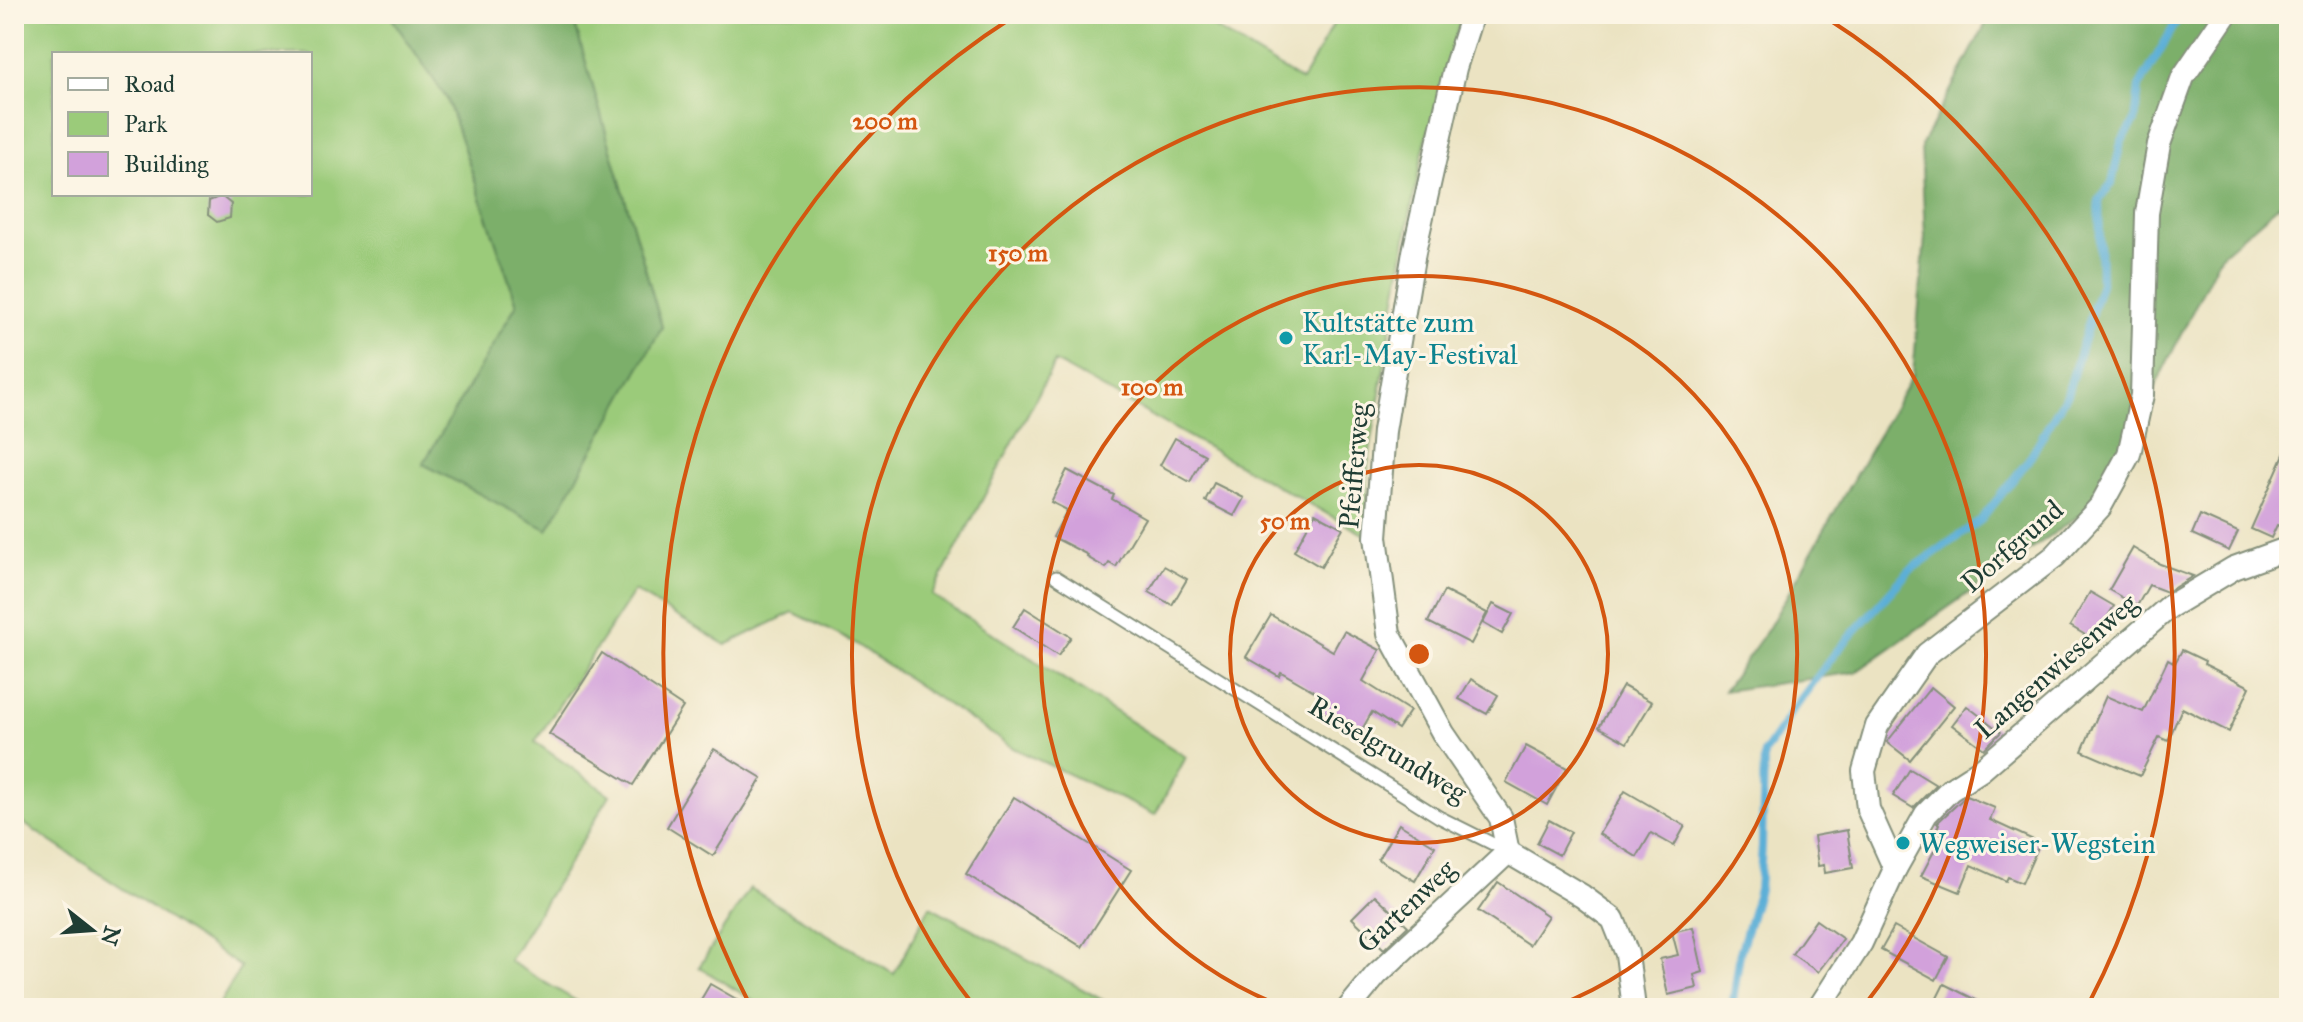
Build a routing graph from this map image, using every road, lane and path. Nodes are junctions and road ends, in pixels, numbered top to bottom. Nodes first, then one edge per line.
1 (1472, 14) edge
2 (2226, 14) edge
3 (2289, 548) edge
4 (1056, 577) dead end
5 (1508, 852) junction
6 (1895, 869) junction
7 (1349, 1008) edge
8 (1634, 1008) edge
9 (1819, 1008) edge

1 - 5 street, Pfeifferweg
2 - 6 street, Dorfgrund
3 - 6 street, Langenwiesenweg
4 - 5 lane, Rieselgrundweg
5 - 7 street, Gartenweg
5 - 8 street, Rieselgrundweg
6 - 9 street, Langenwiesenweg

